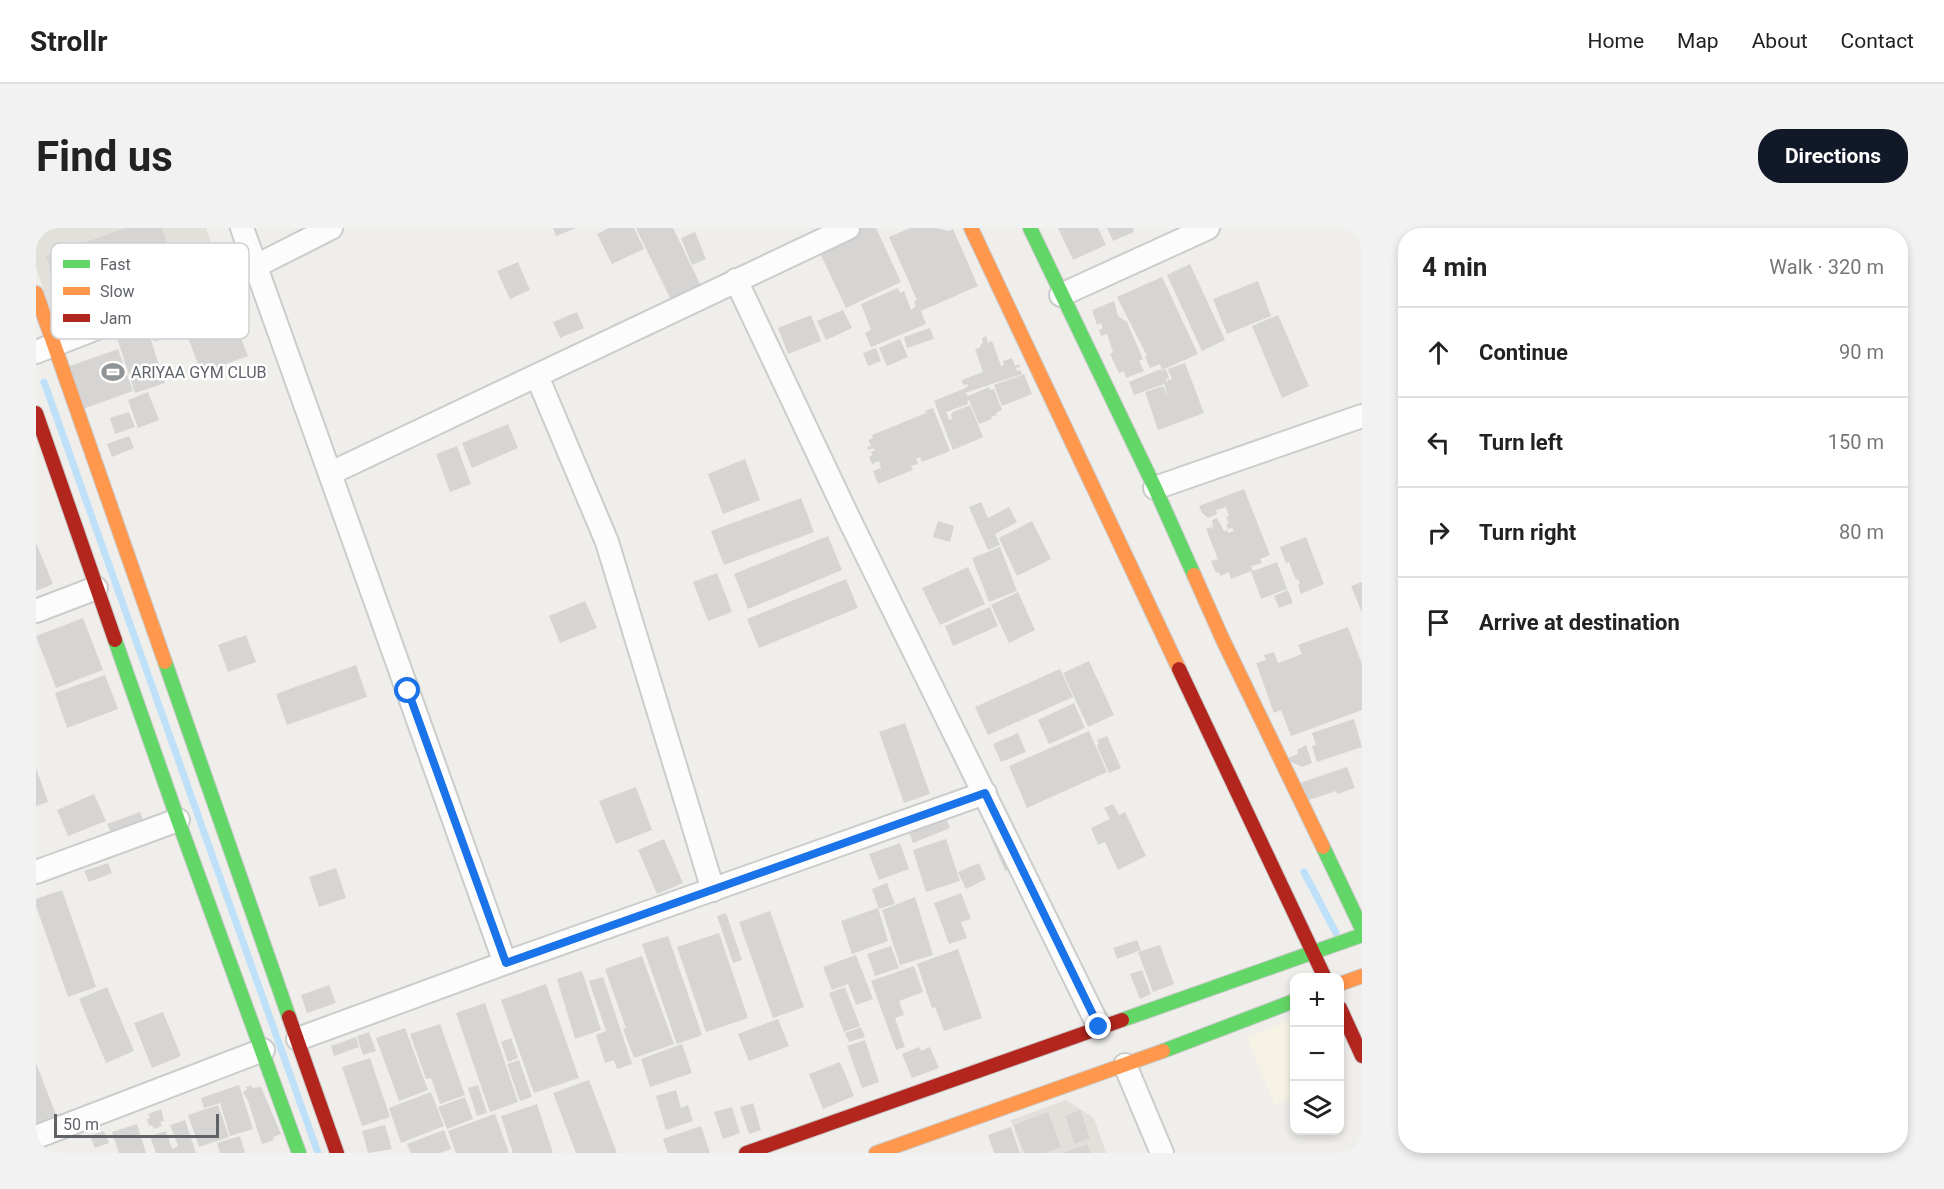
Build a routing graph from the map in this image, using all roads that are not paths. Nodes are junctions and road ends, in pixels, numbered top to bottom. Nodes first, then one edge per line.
1 (242, 228) edge
2 (331, 228) edge
3 (848, 228) edge
4 (971, 228) edge
5 (1030, 228) edge
6 (1208, 228) edge
7 (248, 243) edge
8 (249, 247) edge
9 (256, 266) junction
10 (249, 269) edge
11 (736, 280) junction
12 (36, 293) edge
13 (1061, 295) junction
14 (71, 339) edge
15 (46, 349) edge
16 (537, 376) junction
17 (36, 413) edge
18 (1362, 416) edge
19 (331, 473) junction
20 (1155, 488) junction
21 (96, 588) junction
22 (36, 611) edge
23 (985, 793) junction
24 (178, 820) junction
25 (36, 872) edge
26 (712, 890) junction
27 (1362, 928) edge
28 (1362, 935) edge
29 (1313, 951) junction
30 (506, 963) junction
31 (1323, 973) edge
32 (1362, 976) edge
33 (1344, 983) edge
34 (1290, 1003) edge
35 (1344, 1017) edge
36 (1099, 1027) junction
37 (298, 1039) junction
38 (263, 1050) junction
39 (1362, 1056) edge
40 (1125, 1065) junction
41 (36, 1137) edge
42 (299, 1153) edge
43 (337, 1153) edge
44 (746, 1153) edge
45 (876, 1153) edge
46 (1162, 1153) edge

1 - 7 street
2 - 9 street
3 - 11 street
4 - 29 street
5 - 13 street
6 - 13 street
8 - 9 street
9 - 10 street
9 - 19 street
11 - 16 street
11 - 23 street
12 - 15 street
13 - 20 street
14 - 15 street
15 - 37 street
16 - 19 street
16 - 26 street
17 - 21 street
18 - 20 street
19 - 30 street
20 - 27 street
21 - 22 street
21 - 24 street
23 - 26 street
23 - 36 street
24 - 25 street
24 - 38 street
26 - 30 street
28 - 29 street
29 - 31 street
29 - 36 street
30 - 37 street
32 - 33 street
34 - 40 street
35 - 39 street
36 - 44 street
37 - 43 street
38 - 41 street
38 - 42 street
40 - 45 street
40 - 46 street

